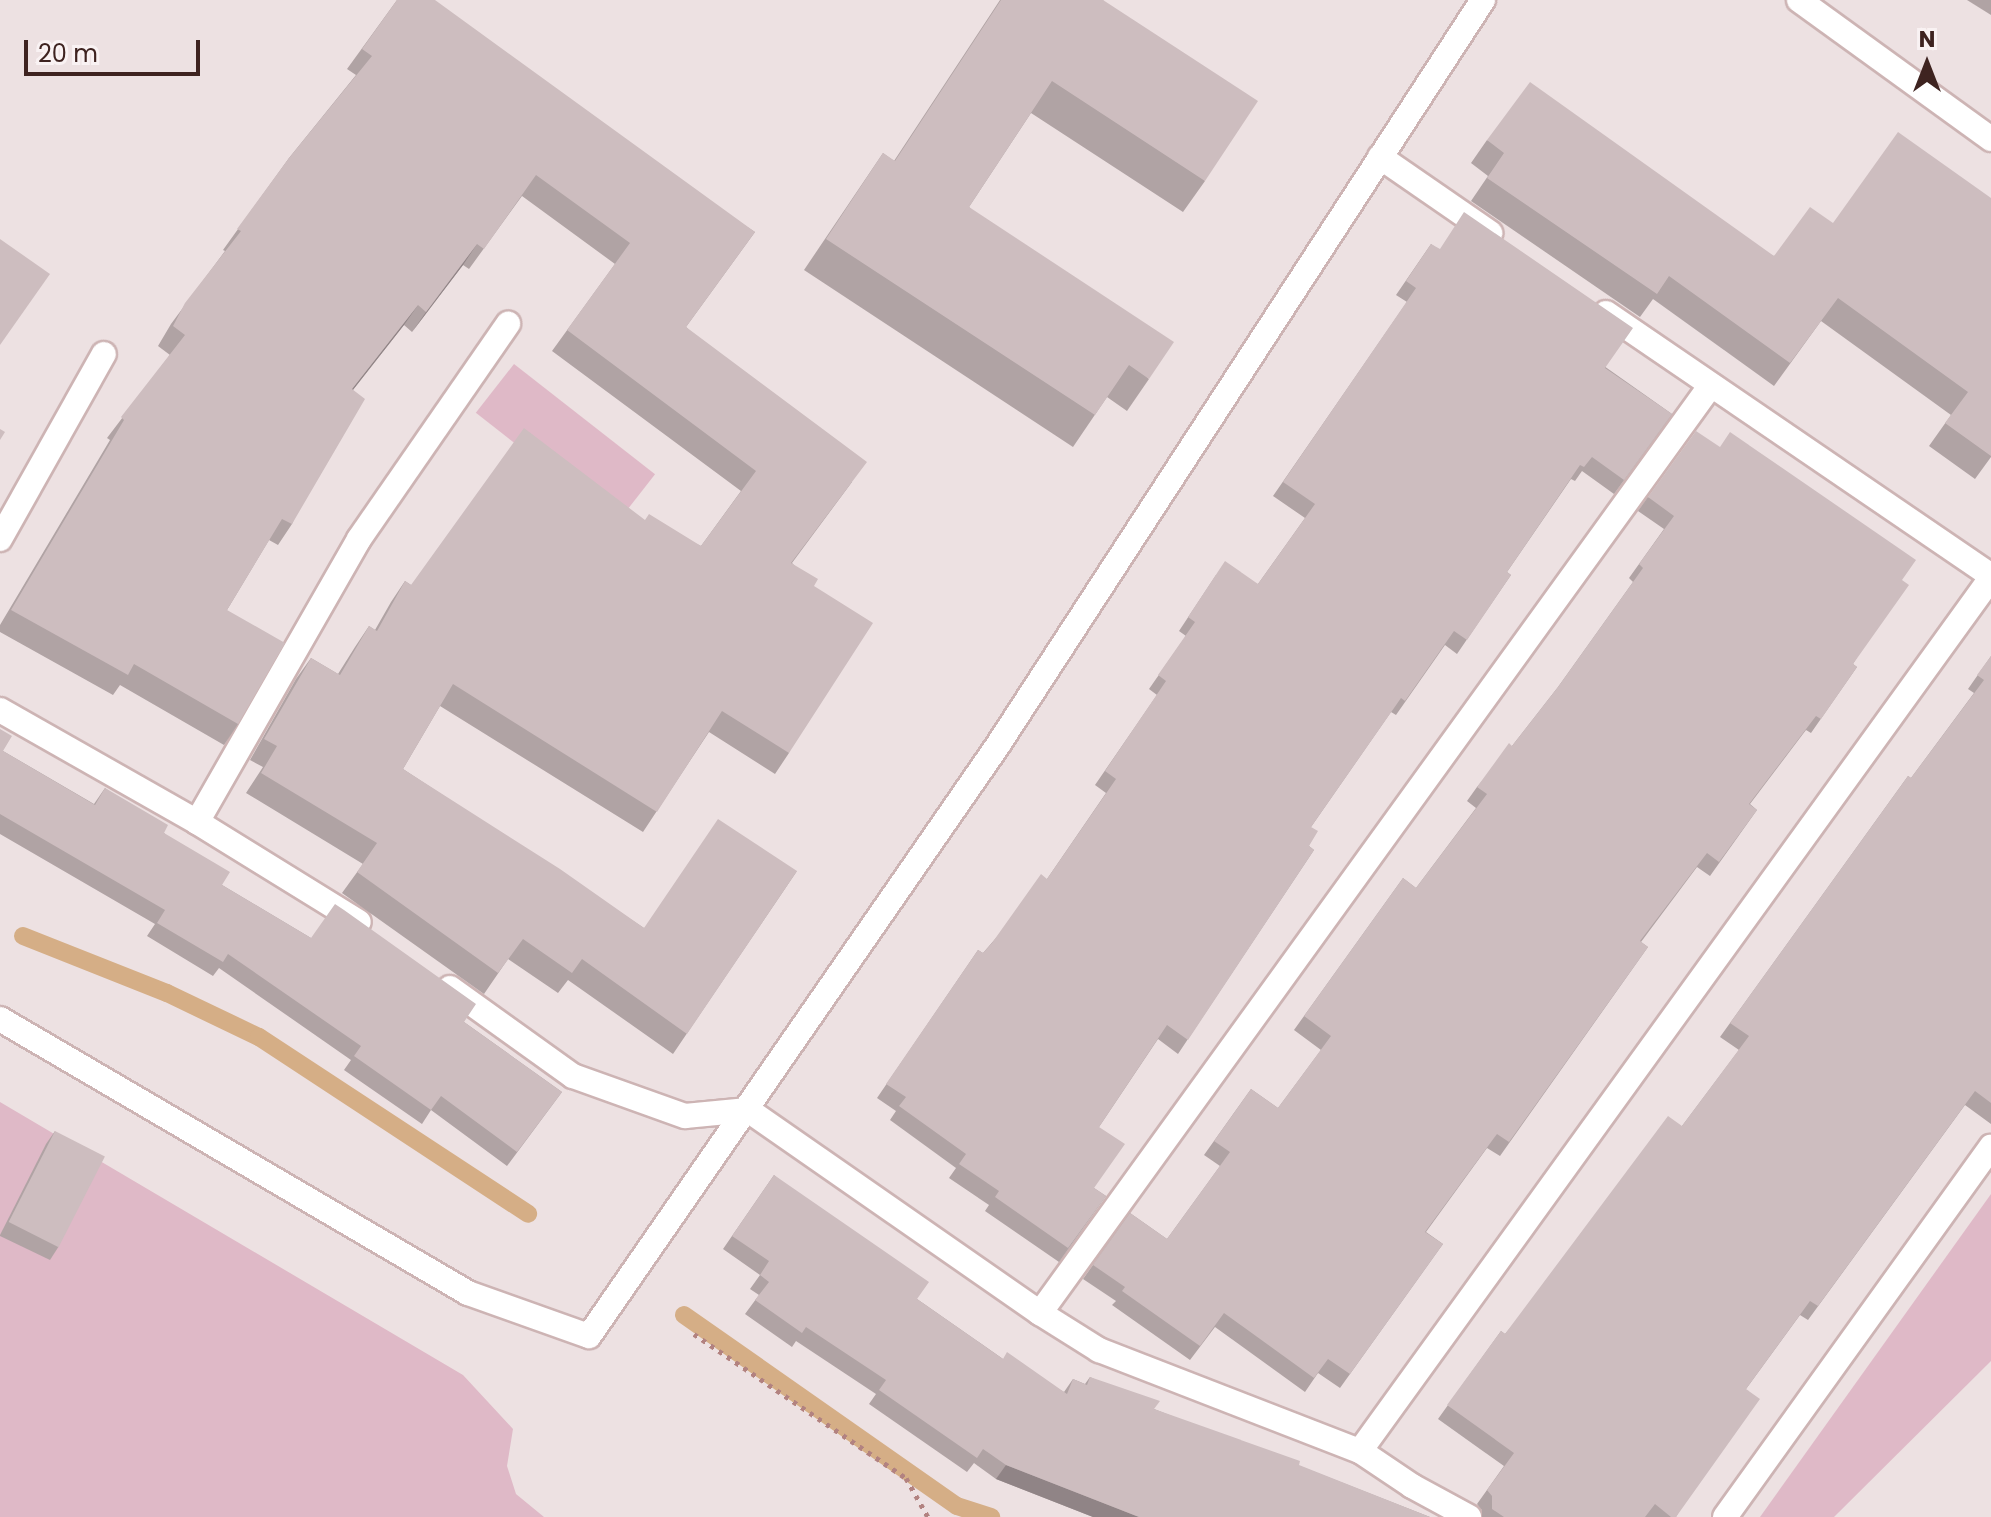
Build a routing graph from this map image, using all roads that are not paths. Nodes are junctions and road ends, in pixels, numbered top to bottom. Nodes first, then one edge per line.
1 (1483, 0) edge
2 (1799, 0) edge
3 (1991, 139) edge
4 (1380, 157) junction
5 (1508, 245) edge
6 (1584, 297) edge
7 (508, 324) dead end
8 (104, 354) dead end
9 (1711, 385) junction
10 (0, 539) edge
11 (1991, 577) edge
12 (0, 710) edge
13 (197, 822) junction
14 (381, 938) edge
15 (432, 975) edge
16 (0, 1019) edge
17 (748, 1110) junction
18 (1991, 1147) edge
19 (1040, 1313) junction
20 (1360, 1451) junction
21 (1469, 1517) edge
22 (1725, 1517) edge

1 - 4 street
2 - 3 street
4 - 5 street
4 - 17 street
6 - 9 street
7 - 13 street
8 - 10 street
9 - 11 street
9 - 19 street
11 - 20 street
12 - 13 street
13 - 14 street
15 - 17 street
16 - 17 street
17 - 19 street
18 - 22 street
19 - 20 street
20 - 21 street

